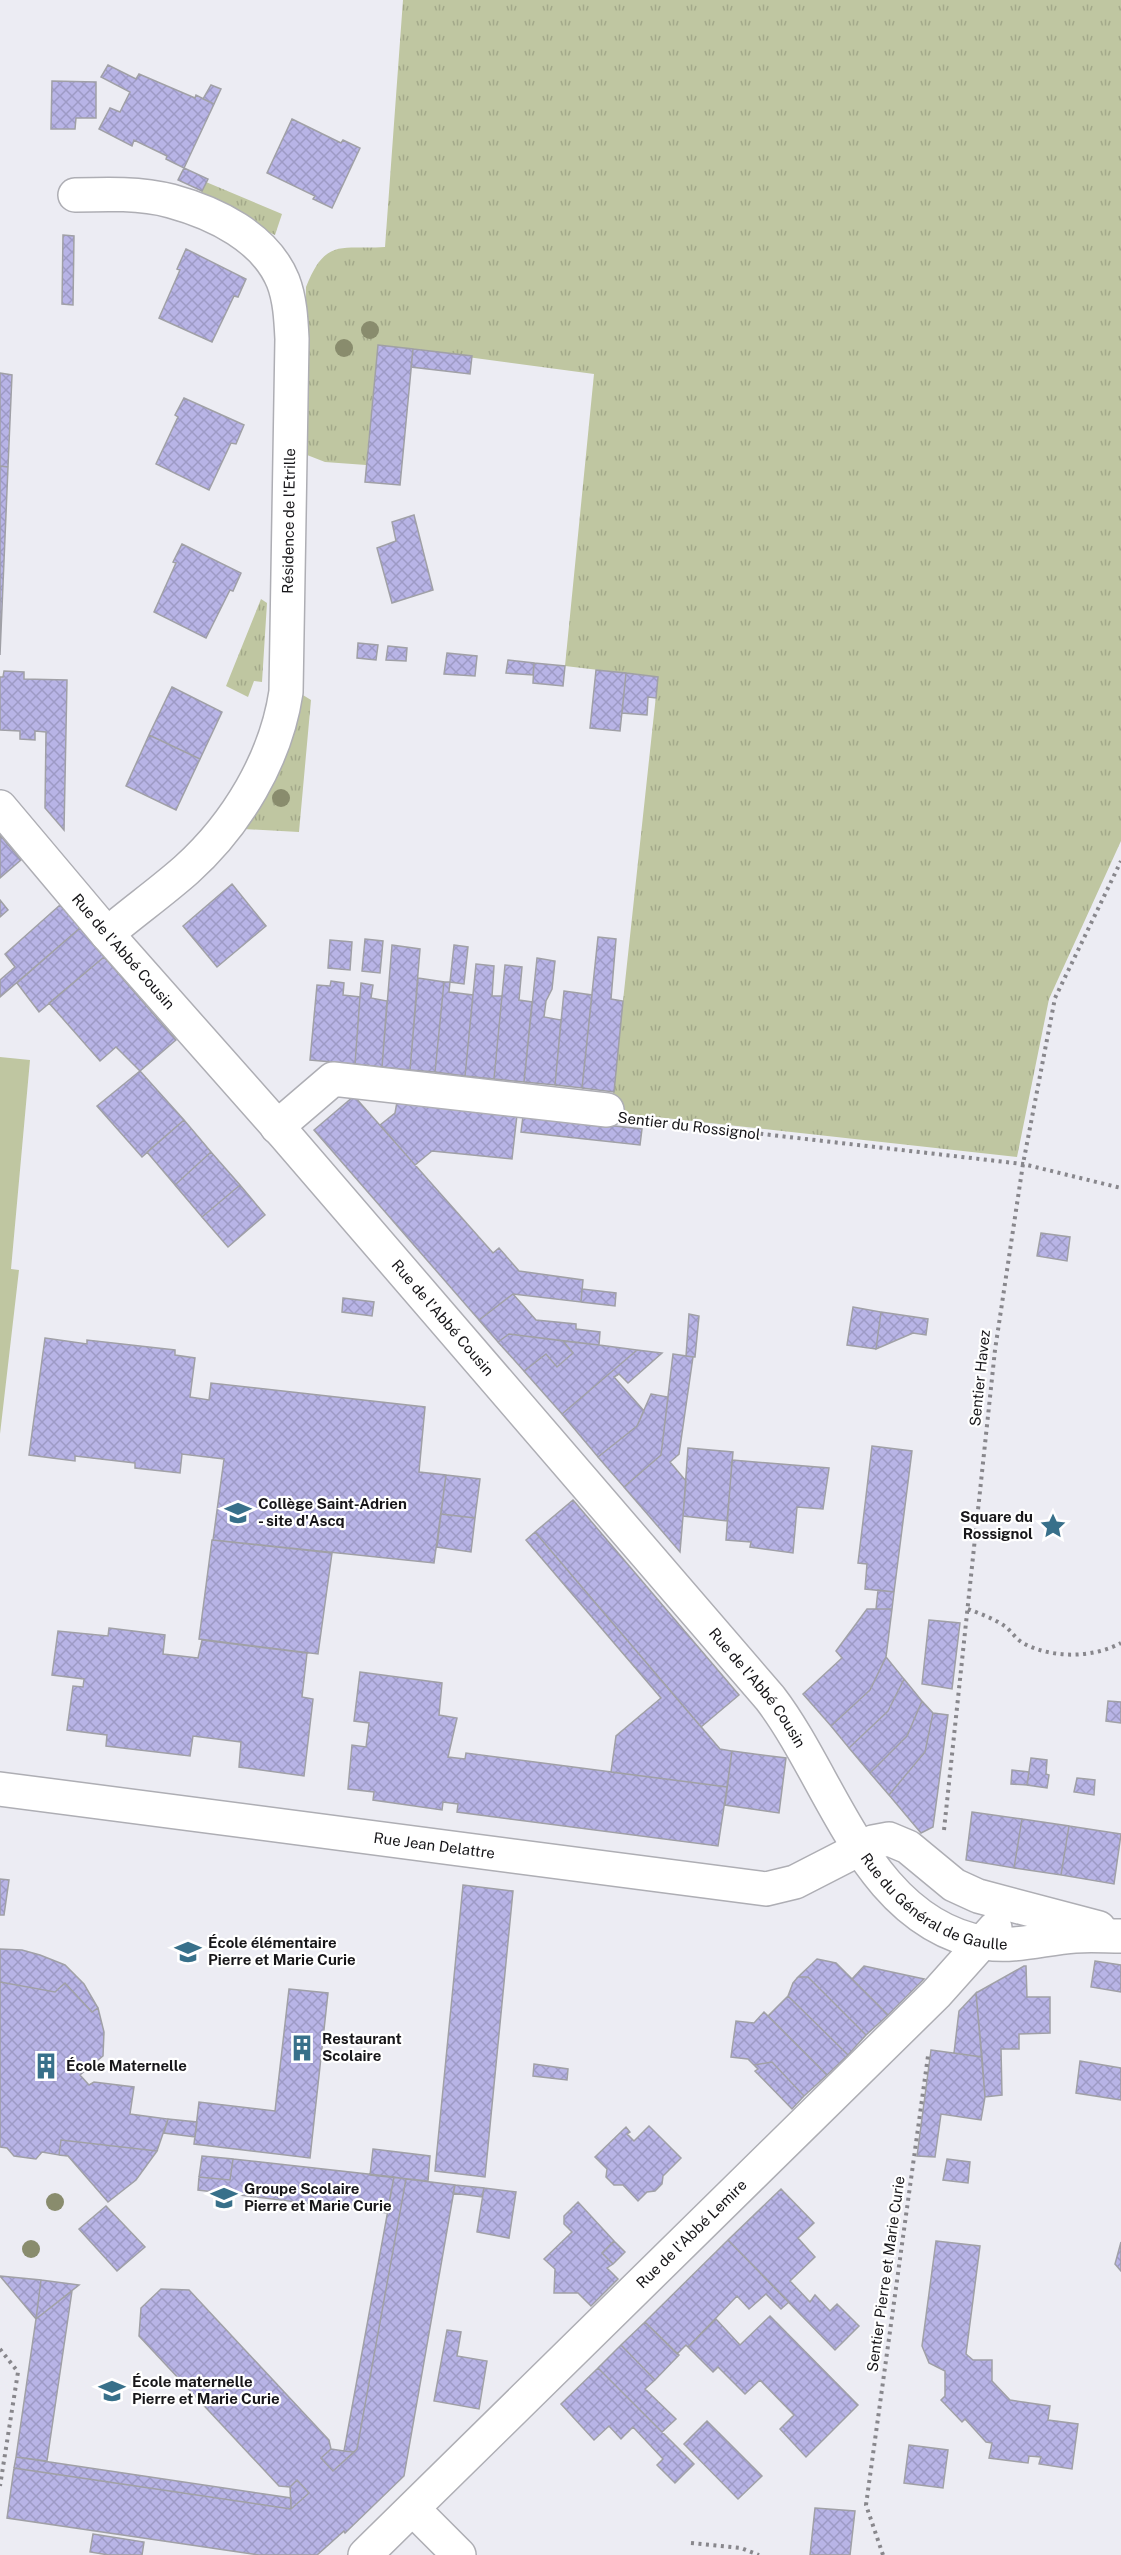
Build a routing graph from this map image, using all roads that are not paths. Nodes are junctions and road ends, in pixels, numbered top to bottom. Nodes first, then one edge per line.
1 (75, 195) dead end
2 (0, 807) edge
3 (107, 934) junction
4 (607, 1110) road end
5 (277, 1127) junction
6 (0, 1789) edge
7 (861, 1848) junction
8 (1006, 1905) junction
9 (1121, 1935) edge
10 (984, 1943) junction
11 (413, 2509) junction
12 (365, 2555) edge
13 (459, 2555) edge

1 - 3 street, Résidence de l'Etrille
2 - 3 street, Rue de l'Abbé Cousin
3 - 5 street, Rue de l'Abbé Cousin
4 - 5 street, Sentier du Rossignol
5 - 7 street, Rue de l'Abbé Cousin
6 - 7 street, Rue Jean Delattre
7 - 8 street, Rue du Général de Gaulle
7 - 10 street, Rue du Général de Gaulle
8 - 9 street, Rue du Général de Gaulle
8 - 10 street, Rue de l'Abbé Lemire
9 - 10 street, Rue du Général de Gaulle
10 - 11 street, Rue de l'Abbé Lemire
11 - 12 street, Rue de l'Abbé Lemire
11 - 13 street

